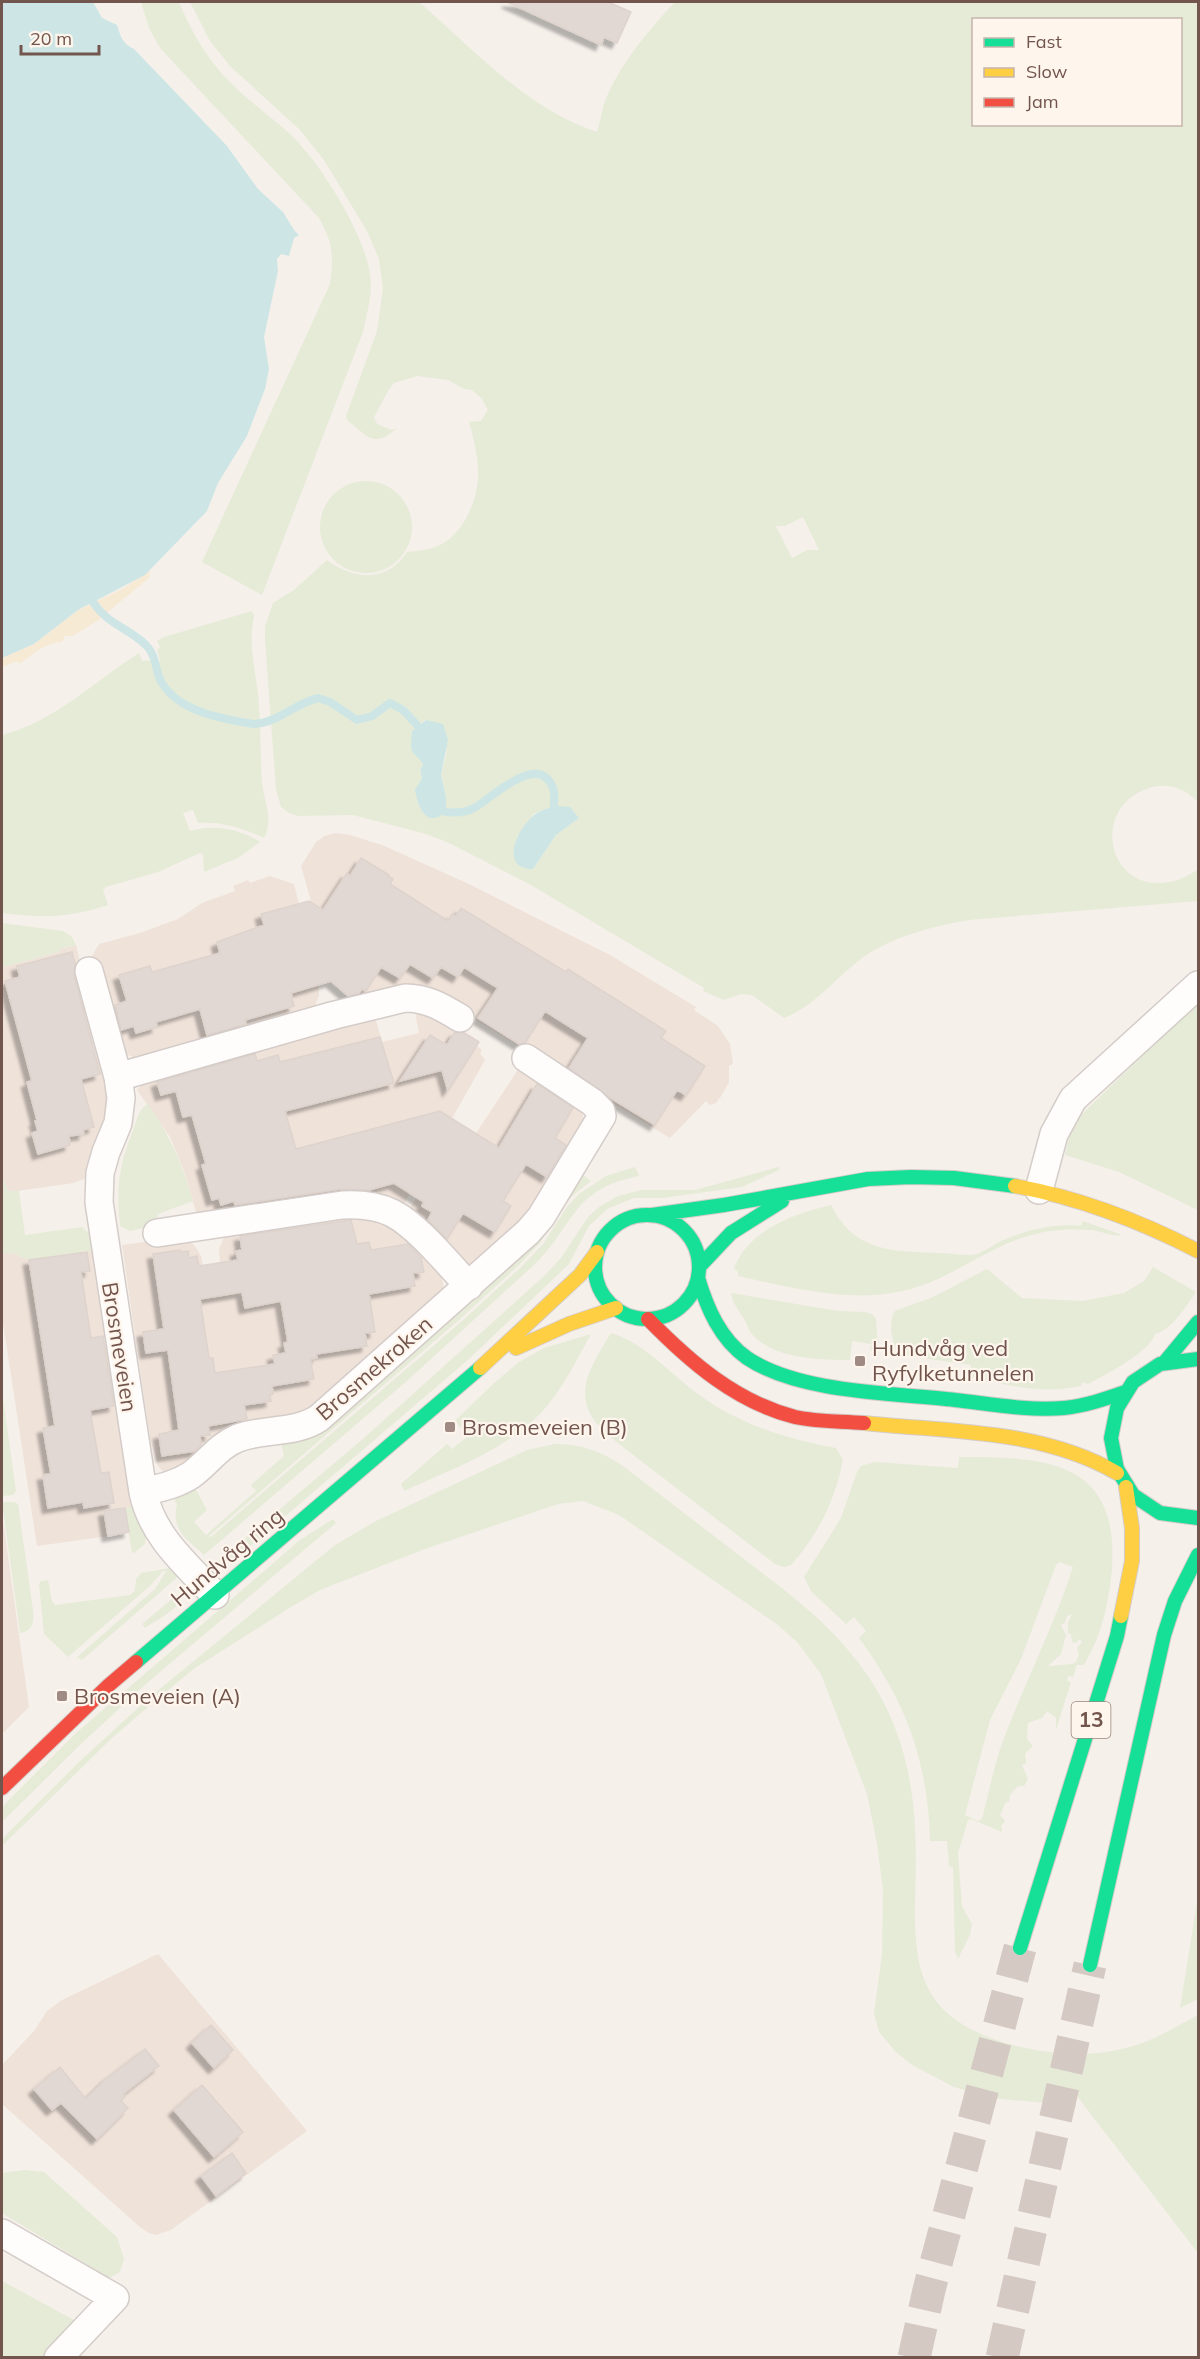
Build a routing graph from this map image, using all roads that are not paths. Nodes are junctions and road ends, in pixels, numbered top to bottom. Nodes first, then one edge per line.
1 (89, 972) dead end
2 (1198, 985) edge
3 (460, 1018) dead end
4 (526, 1058) dead end
5 (118, 1077) junction
6 (1039, 1190) junction
7 (799, 1191) junction
8 (652, 1215) junction
9 (157, 1233) dead end
10 (1198, 1251) edge
11 (597, 1252) junction
12 (698, 1273) junction
13 (469, 1286) junction
14 (616, 1308) junction
15 (648, 1319) junction
16 (1198, 1322) edge
17 (1198, 1359) edge
18 (1164, 1362) junction
19 (485, 1364) junction
20 (1125, 1392) junction
21 (1117, 1473) junction
22 (1126, 1487) junction
23 (142, 1492) junction
24 (1198, 1518) edge
25 (1198, 1555) edge
26 (215, 1595) junction
27 (2, 1788) edge
28 (1020, 1948) tunnel mouth
29 (1090, 1965) tunnel mouth
30 (2, 2234) edge
31 (58, 2358) edge

1 - 5 street, Brosmeveien
2 - 6 street
3 - 5 street
4 - 13 street, Brosmekroken
5 - 23 street, Brosmeveien
6 - 7 main road
6 - 10 main road
7 - 8 main road
7 - 12 main road
8 - 11 main road
8 - 12 main road
9 - 13 street
11 - 14 main road
11 - 19 main road, Hundvåg ring
12 - 15 main road
12 - 20 main road, 13
13 - 23 street, Brosmekroken
14 - 15 main road
14 - 19 main road, Hundvåg ring
15 - 21 main road, 13
16 - 18 main road, 13
17 - 18 main road, 13
18 - 20 main road, 13
19 - 26 main road, Hundvåg ring
20 - 21 main road, 13
21 - 22 main road, 13
22 - 24 main road, 13
22 - 28 main road, 13
23 - 26 street, Brosmeveien
25 - 29 main road, 13
26 - 27 main road, Hundvåg ring
30 - 31 street

